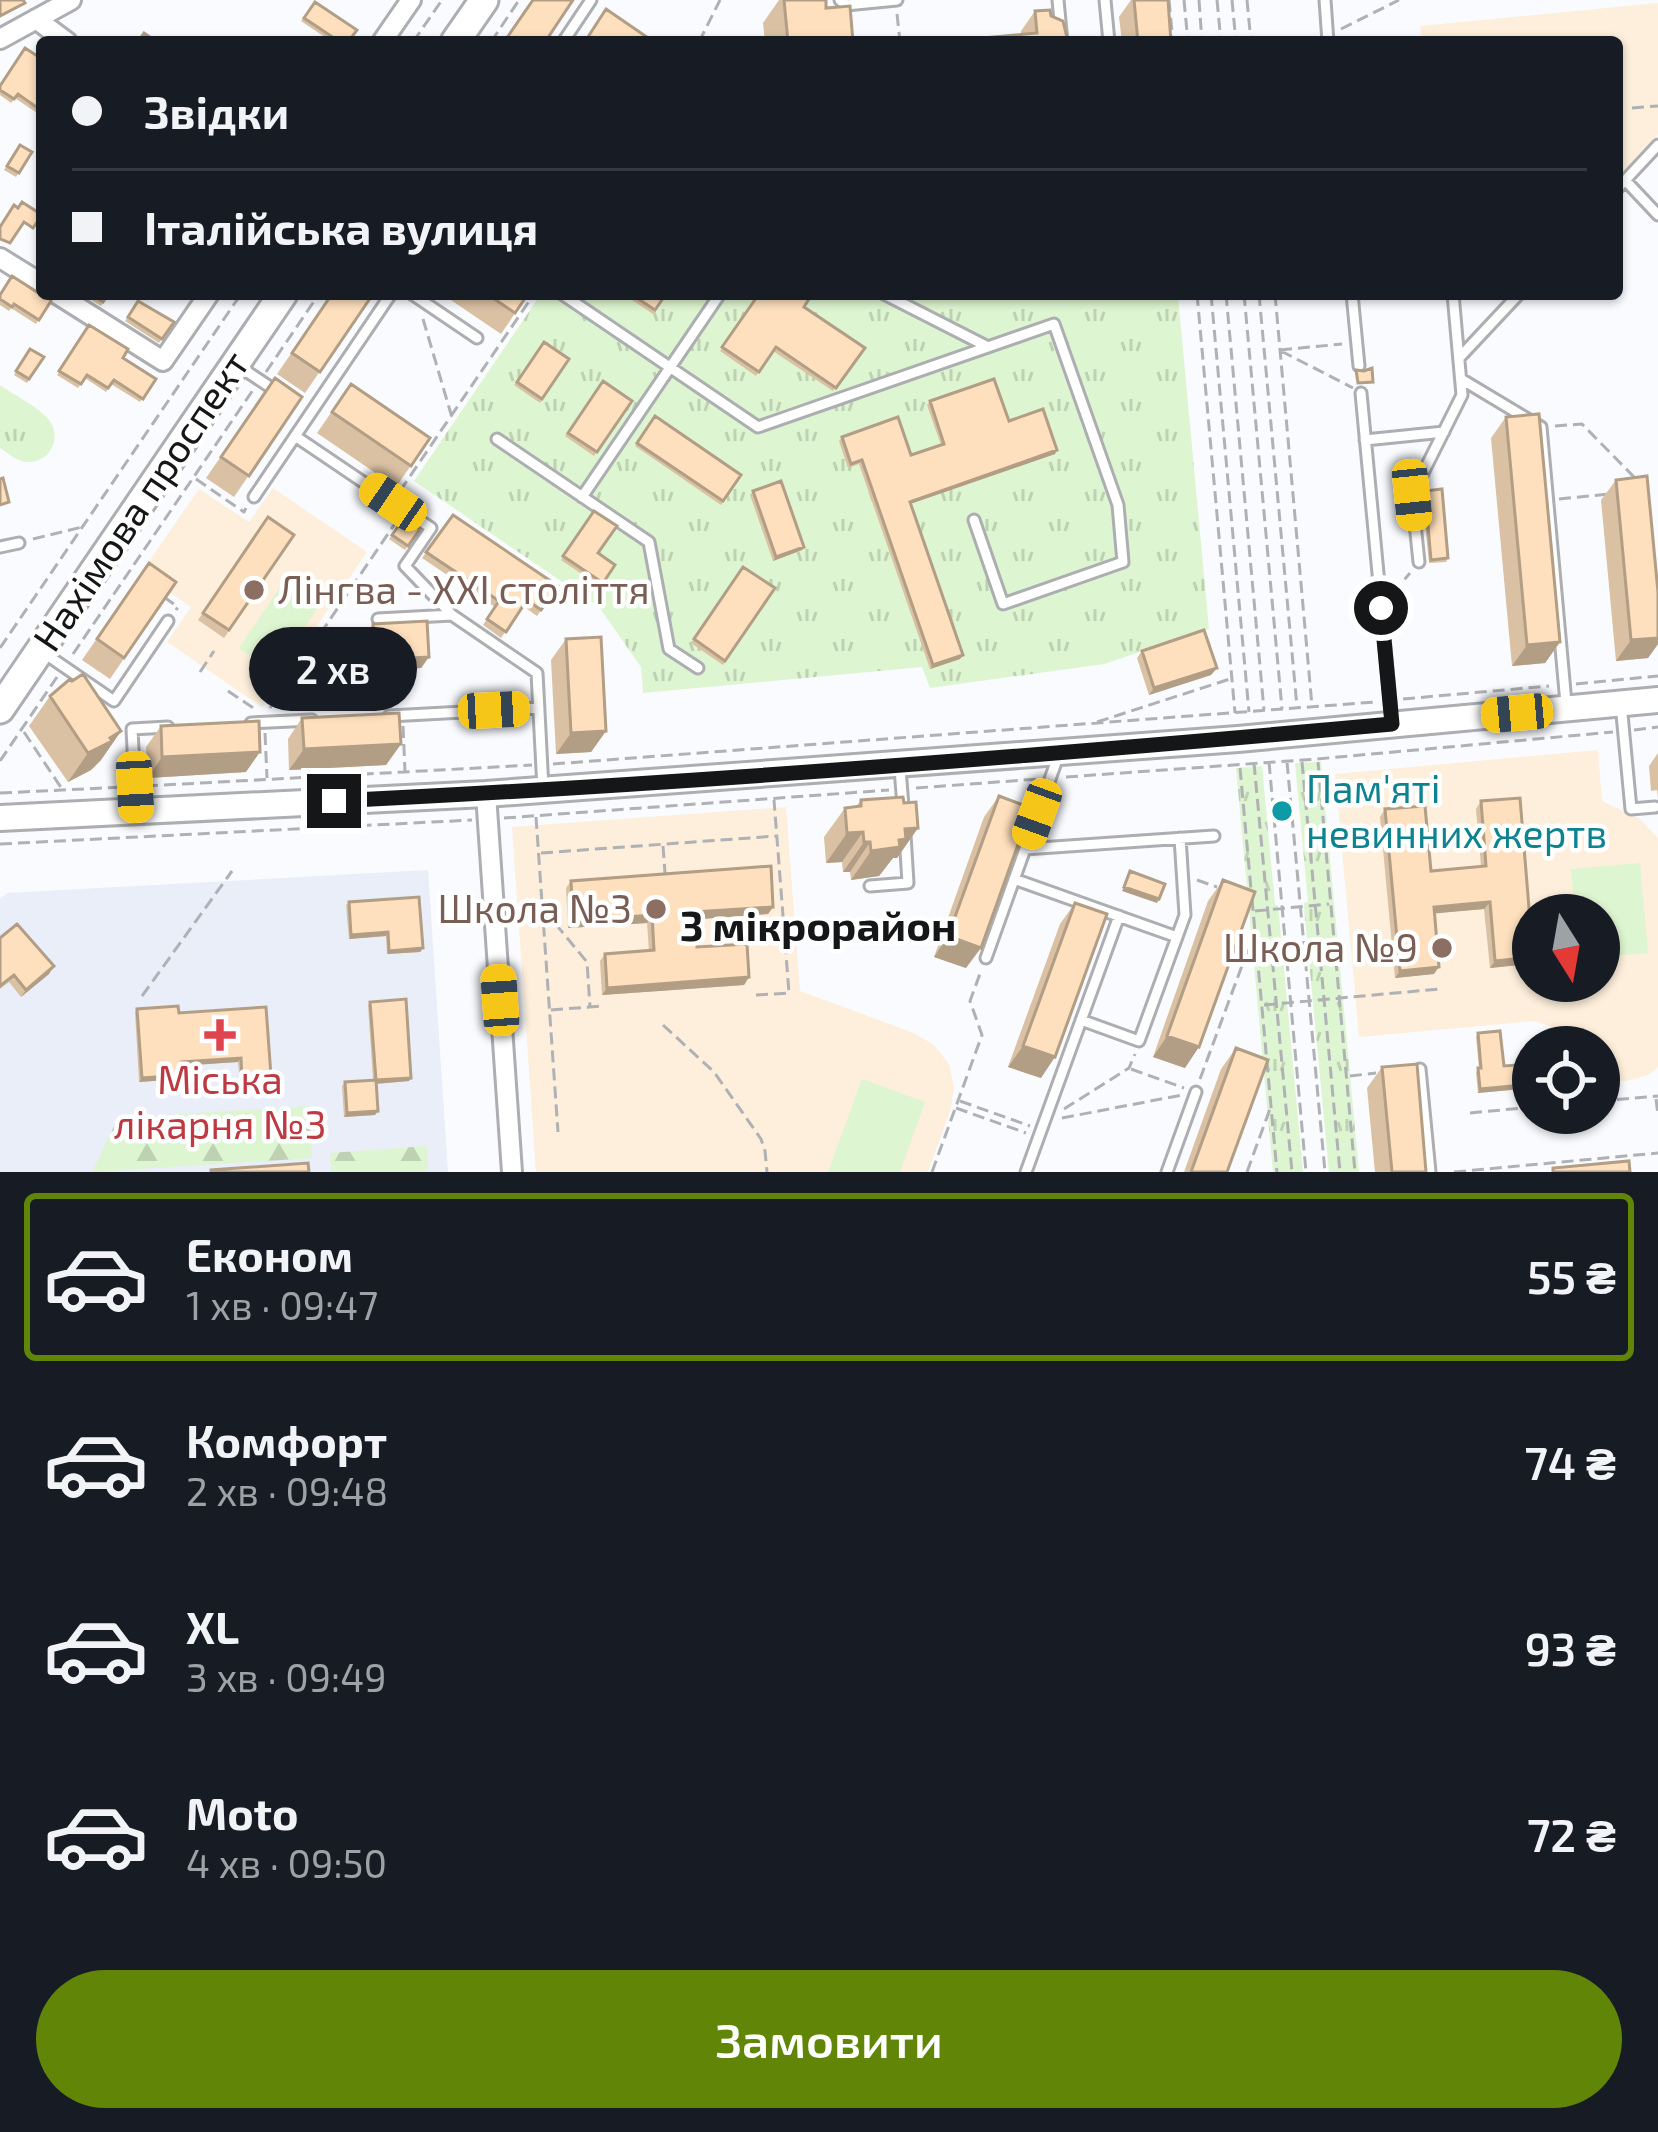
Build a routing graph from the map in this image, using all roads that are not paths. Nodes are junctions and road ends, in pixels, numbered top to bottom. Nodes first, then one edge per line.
1 (71, 0) edge
2 (411, 0) edge
3 (484, 0) edge
4 (568, 0) edge
5 (591, 0) edge
6 (840, 0) edge
7 (896, 0) edge
8 (1058, 0) edge
9 (1105, 0) edge
10 (1324, 0) edge
11 (584, 10) junction
12 (36, 19) junction
13 (59, 36) edge
14 (386, 36) edge
15 (459, 36) edge
16 (566, 36) edge
17 (1061, 36) edge
18 (1108, 36) edge
19 (1328, 36) edge
20 (0, 39) edge
21 (1658, 145) edge
22 (1623, 182) edge
23 (1623, 186) edge
24 (1658, 215) edge
25 (0, 258) edge
26 (36, 280) edge
27 (66, 300) edge
28 (205, 300) edge
29 (279, 300) edge
30 (388, 300) edge
31 (420, 300) edge
32 (571, 300) edge
33 (716, 300) edge
34 (896, 300) edge
35 (1352, 300) edge
36 (1454, 300) edge
37 (1513, 300) edge
38 (478, 338) dead end
39 (988, 347) junction
40 (1459, 358) junction
41 (236, 364) junction
42 (670, 367) junction
43 (1355, 369) edge
44 (1461, 379) junction
45 (1357, 390) edge
46 (310, 415) junction
47 (1444, 433) junction
48 (296, 436) junction
49 (497, 439) dead end
50 (1366, 440) junction
51 (254, 497) edge
52 (582, 497) junction
53 (974, 520) dead end
54 (20, 543) road end
55 (0, 548) edge
56 (1419, 562) road end
57 (452, 615) junction
58 (378, 619) edge
59 (168, 621) edge
60 (40, 651) junction
61 (698, 668) dead end
62 (1566, 697) junction
63 (1658, 700) edge
64 (1622, 704) junction
65 (539, 708) junction
66 (0, 709) edge
67 (1391, 712) junction
68 (379, 716) edge
69 (333, 718) edge
70 (242, 723) edge
71 (176, 727) edge
72 (1060, 752) junction
73 (901, 776) junction
74 (543, 777) junction
75 (486, 794) junction
76 (136, 799) junction
77 (1655, 807) dead end
78 (0, 818) edge
79 (1214, 836) dead end
80 (1180, 838) junction
81 (1024, 849) junction
82 (1014, 878) junction
83 (869, 886) edge
84 (1119, 916) junction
85 (1178, 937) junction
86 (986, 958) edge
87 (1082, 1020) junction
88 (1420, 1070) edge
89 (1196, 1092) road end
90 (512, 1172) edge
91 (1026, 1172) edge
92 (1167, 1172) edge
93 (1430, 1172) edge

1 - 12 street
2 - 14 street
3 - 15 main road
4 - 11 lane
5 - 11 lane
6 - 7 lane
8 - 17 lane
9 - 18 lane
10 - 19 lane
11 - 16 lane
12 - 13 street
12 - 20 street
21 - 22 lane
23 - 24 lane
25 - 26 street
27 - 28 street
29 - 41 main road, Нахімова проспект
30 - 46 lane
31 - 38 lane
32 - 42 lane
33 - 42 lane
34 - 39 lane
35 - 43 lane
36 - 40 lane
37 - 40 lane
39 - 42 lane
39 - 53 lane
40 - 44 lane
41 - 46 lane
41 - 60 main road, Нахімова проспект
42 - 52 lane
44 - 47 lane
44 - 62 lane
45 - 50 lane
46 - 48 lane
47 - 50 lane
47 - 56 lane
48 - 51 lane
48 - 57 lane
49 - 52 lane
50 - 67 lane
52 - 61 lane
54 - 55 lane
57 - 58 lane
57 - 65 lane
59 - 60 lane
60 - 66 main road, Нахімова проспект
62 - 64 street
62 - 67 street
63 - 64 street
64 - 77 lane
65 - 68 lane
65 - 74 lane
67 - 72 street
69 - 70 lane
71 - 76 lane
72 - 73 street
72 - 81 lane
73 - 74 street
73 - 83 lane
74 - 75 street
75 - 76 street
75 - 90 street
76 - 78 street
79 - 80 lane
80 - 81 lane
80 - 85 lane
81 - 82 lane
82 - 84 lane
82 - 86 lane
84 - 85 lane
84 - 87 lane
85 - 87 lane
87 - 91 lane
88 - 93 lane
89 - 92 lane

